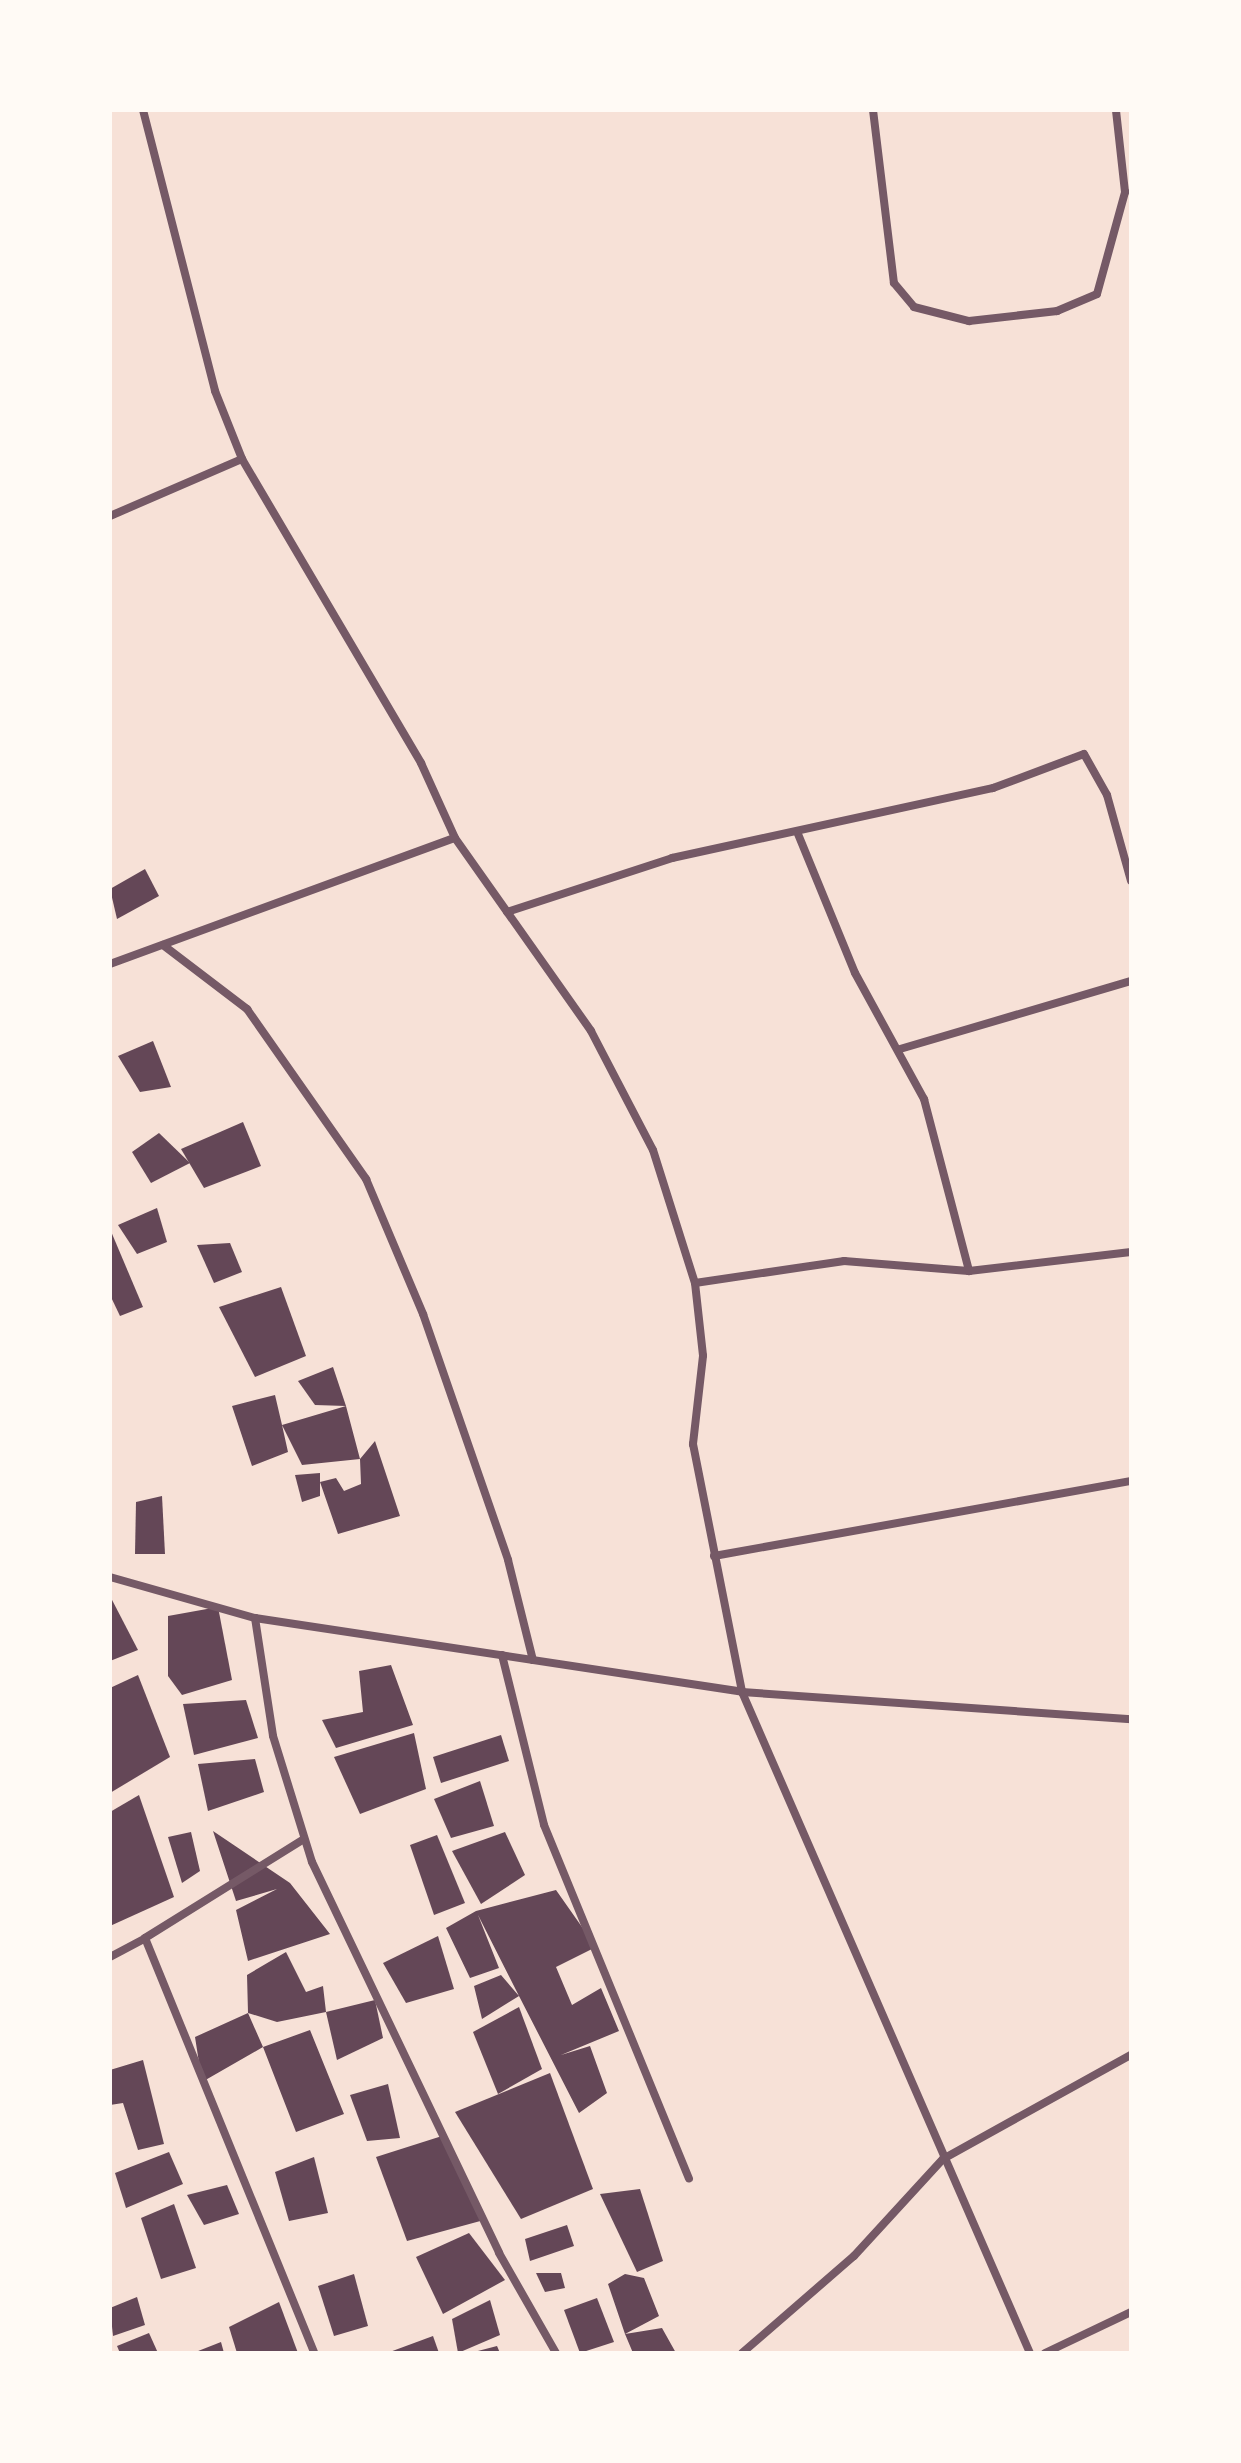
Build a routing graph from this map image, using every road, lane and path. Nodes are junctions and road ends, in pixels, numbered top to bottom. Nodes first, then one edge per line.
1 (143, 110) edge
2 (873, 110) edge
3 (1116, 110) edge
4 (242, 459) junction
5 (110, 516) edge
6 (798, 834) junction
7 (455, 838) junction
8 (1131, 881) edge
9 (507, 912) junction
10 (163, 945) junction
11 (110, 964) edge
12 (1131, 981) edge
13 (900, 1049) junction
14 (1131, 1252) edge
15 (969, 1271) junction
16 (695, 1283) junction
17 (1131, 1481) edge
18 (714, 1556) junction
19 (110, 1577) edge
20 (255, 1618) junction
21 (502, 1655) junction
22 (533, 1660) junction
23 (742, 1692) junction
24 (1131, 1719) edge
25 (304, 1839) junction
26 (145, 1938) junction
27 (110, 1957) edge
28 (1131, 2055) edge
29 (943, 2159) junction
30 (689, 2178) dead end
31 (1131, 2312) edge
32 (314, 2353) edge
33 (556, 2353) edge
34 (742, 2353) edge
35 (1030, 2353) edge
36 (1045, 2353) edge

1 - 4 street
2 - 3 street
4 - 5 street
4 - 7 street
6 - 8 street
6 - 9 street
6 - 13 street
7 - 9 street
7 - 10 street
9 - 16 street
10 - 11 street
10 - 22 street
12 - 13 street
13 - 15 street
14 - 15 street
15 - 16 street
16 - 18 street
17 - 18 street
18 - 23 street
19 - 20 street
20 - 21 street
20 - 25 street
21 - 22 street
21 - 30 street
22 - 23 street
23 - 24 street
23 - 29 street
25 - 26 street
25 - 33 street
26 - 27 street
26 - 32 street
28 - 29 street
29 - 34 street
29 - 35 street
31 - 36 street

